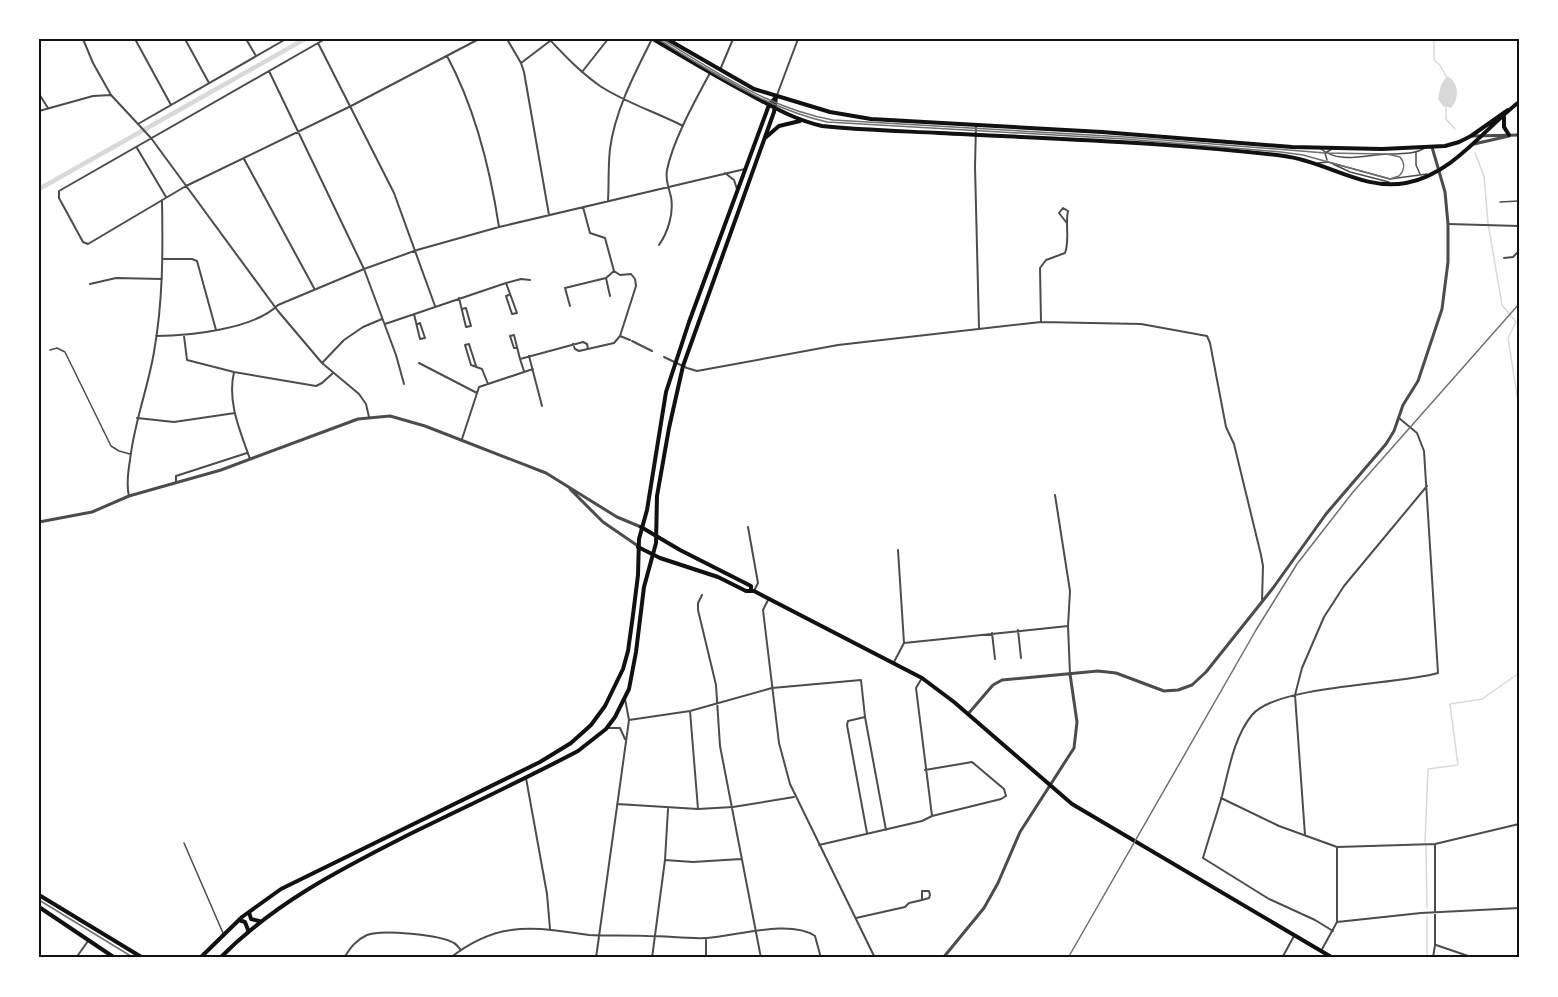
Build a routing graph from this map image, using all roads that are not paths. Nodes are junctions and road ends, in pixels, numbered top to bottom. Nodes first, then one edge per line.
1 (83, 39) edge
2 (135, 39) edge
3 (185, 39) edge
4 (246, 39) edge
5 (286, 39) edge
6 (325, 39) edge
7 (479, 39) edge
8 (507, 39) edge
9 (608, 39) edge
10 (653, 39) edge
11 (667, 39) edge
12 (733, 39) edge
13 (798, 39) edge
14 (550, 40) edge
15 (318, 43) junction
16 (256, 56) junction
17 (447, 56) junction
18 (521, 63) junction
19 (719, 70) junction
20 (269, 71) junction
21 (582, 72) junction
22 (710, 73) junction
23 (209, 83) junction
24 (39, 94) edge
25 (111, 95) junction
26 (776, 97) junction
27 (624, 99) junction
28 (1519, 102) edge
29 (171, 105) junction
30 (769, 105) junction
31 (351, 106) junction
32 (1514, 107) junction
33 (48, 108) junction
34 (775, 108) junction
35 (39, 111) edge
36 (1504, 116) junction
37 (804, 121) junction
38 (137, 124) junction
39 (976, 125) junction
40 (683, 126) junction
41 (298, 133) junction
42 (975, 135) junction
43 (1482, 135) junction
44 (1511, 135) junction
45 (1519, 135) edge
46 (1471, 136) junction
47 (151, 138) junction
48 (763, 141) junction
49 (1471, 144) junction
50 (1429, 147) junction
51 (137, 148) junction
52 (1320, 148) junction
53 (1333, 149) junction
54 (1325, 153) junction
55 (1416, 153) junction
56 (243, 159) junction
57 (1328, 162) junction
58 (1318, 164) junction
59 (745, 169) junction
60 (1439, 171) junction
61 (725, 173) junction
62 (1420, 175) junction
63 (1431, 175) junction
64 (1396, 184) junction
65 (186, 186) junction
66 (668, 187) junction
67 (738, 190) junction
68 (166, 197) junction
69 (162, 200) junction
70 (609, 201) junction
71 (1519, 201) edge
72 (1500, 202) dead end
73 (584, 207) junction
74 (549, 215) junction
75 (1066, 222) dead end
76 (1448, 224) junction
77 (1519, 226) edge
78 (499, 227) junction
79 (658, 245) dead end
80 (415, 251) junction
81 (1519, 251) edge
82 (1504, 258) dead end
83 (164, 259) junction
84 (364, 269) junction
85 (614, 271) junction
86 (606, 278) junction
87 (162, 279) junction
88 (530, 280) dead end
89 (506, 283) junction
90 (90, 284) dead end
91 (314, 288) junction
92 (509, 295) junction
93 (610, 296) dead end
94 (459, 298) junction
95 (435, 306) junction
96 (570, 306) dead end
97 (275, 308) junction
98 (462, 309) junction
99 (414, 314) junction
100 (383, 319) junction
101 (1041, 322) junction
102 (385, 324) junction
103 (418, 324) junction
104 (979, 328) junction
105 (216, 330) junction
106 (156, 336) junction
107 (184, 336) junction
108 (620, 336) junction
109 (573, 344) junction
110 (516, 348) dead end
111 (588, 349) junction
112 (50, 350) dead end
113 (652, 351) dead end
114 (529, 356) junction
115 (664, 357) dead end
116 (520, 359) junction
117 (322, 363) junction
118 (419, 363) dead end
119 (675, 363) junction
120 (476, 366) junction
121 (683, 366) junction
122 (533, 369) junction
123 (234, 372) junction
124 (524, 372) junction
125 (333, 373) junction
126 (404, 384) dead end
127 (488, 384) junction
128 (477, 393) junction
129 (542, 406) dead end
130 (235, 413) junction
131 (369, 417) junction
132 (137, 418) junction
133 (1399, 418) junction
134 (462, 441) junction
135 (247, 453) junction
136 (130, 454) junction
137 (250, 459) junction
138 (193, 471) junction
139 (195, 478) junction
140 (561, 482) junction
141 (176, 483) junction
142 (1427, 486) junction
143 (1054, 495) dead end
144 (129, 496) junction
145 (39, 522) edge
146 (641, 527) junction
147 (748, 527) dead end
148 (656, 535) junction
149 (638, 547) junction
150 (898, 550) dead end
151 (653, 555) junction
152 (753, 590) junction
153 (702, 595) dead end
154 (769, 598) junction
155 (1262, 601) junction
156 (1068, 626) junction
157 (1018, 630) junction
158 (992, 633) junction
159 (904, 643) junction
160 (1021, 658) dead end
161 (995, 659) dead end
162 (894, 662) junction
163 (1071, 674) junction
164 (921, 678) junction
165 (772, 688) junction
166 (1295, 696) junction
167 (625, 699) junction
168 (717, 703) junction
169 (690, 711) junction
170 (968, 715) junction
171 (865, 717) junction
172 (628, 720) junction
173 (606, 729) junction
174 (626, 741) junction
175 (925, 770) junction
176 (526, 777) junction
177 (794, 797) junction
178 (1221, 798) junction
179 (616, 804) junction
180 (733, 807) junction
181 (668, 809) junction
182 (698, 809) junction
183 (932, 816) junction
184 (1519, 824) edge
185 (886, 830) junction
186 (867, 834) junction
187 (1305, 835) junction
188 (184, 843) dead end
189 (1435, 844) junction
190 (819, 845) junction
191 (1337, 847) junction
192 (741, 859) junction
193 (664, 860) junction
194 (39, 894) edge
195 (922, 900) dead end
196 (39, 907) edge
197 (1519, 908) edge
198 (249, 911) junction
199 (1435, 912) junction
200 (856, 918) junction
201 (239, 920) junction
202 (259, 921) junction
203 (1337, 922) junction
204 (550, 929) junction
205 (248, 931) junction
206 (1333, 931) junction
207 (756, 932) junction
208 (224, 934) junction
209 (599, 935) junction
210 (656, 936) junction
211 (1294, 936) junction
212 (706, 938) junction
213 (88, 940) junction
214 (1435, 945) junction
215 (461, 950) junction
216 (1321, 951) junction
217 (76, 958) edge
218 (115, 958) edge
219 (143, 958) edge
220 (200, 958) edge
221 (220, 958) edge
222 (344, 958) edge
223 (450, 958) edge
224 (596, 958) edge
225 (652, 958) edge
226 (706, 958) edge
227 (762, 958) edge
228 (821, 958) edge
229 (875, 958) edge
230 (943, 958) edge
231 (1282, 958) edge
232 (1333, 958) edge
233 (1433, 958) edge
234 (1473, 958) edge

1 - 25 street
2 - 29 street
3 - 23 street
4 - 16 street
5 - 16 street
6 - 15 street
7 - 17 street
8 - 18 street
9 - 21 street
10 - 22 main road
10 - 27 street
11 - 19 main road
12 - 19 street
13 - 26 street
14 - 18 street
14 - 21 street
15 - 20 street
15 - 31 street
16 - 23 street
17 - 31 street
17 - 78 street
18 - 74 street
19 - 26 main road
20 - 41 street
20 - 47 street
21 - 27 street
22 - 30 main road
22 - 40 street
23 - 29 street
24 - 33 street
25 - 33 street
25 - 38 street
26 - 30 main road
26 - 34 main road
26 - 39 main road
27 - 40 street
27 - 70 street
28 - 32 main road
29 - 38 street
30 - 34 main road
30 - 59 main road
31 - 41 street
31 - 80 street
32 - 36 main road
32 - 46 main road
33 - 35 street
34 - 37 main road
34 - 48 main road
36 - 43 main road
36 - 44 main road
37 - 42 main road
37 - 48 main road
38 - 47 street
39 - 42 street
39 - 52 main road
40 - 66 street
41 - 56 street
41 - 84 street
42 - 58 main road
42 - 104 street
43 - 44 street
43 - 46 street
43 - 49 main road
44 - 45 street
44 - 49 street
46 - 50 main road
47 - 51 street
47 - 65 street
48 - 121 main road
49 - 60 main road
50 - 53 main road
50 - 55 lane
50 - 60 street
51 - 68 street
51 - 69 street
52 - 53 main road
52 - 54 lane
53 - 54 lane
54 - 55 lane
54 - 57 lane
55 - 62 lane
56 - 65 street
56 - 91 street
57 - 58 lane
57 - 62 lane
57 - 64 lane
58 - 64 main road
59 - 61 street
59 - 67 main road
60 - 63 main road
60 - 76 street
61 - 66 street
61 - 67 street
62 - 63 lane
63 - 64 main road
65 - 68 street
65 - 97 street
66 - 70 street
66 - 79 street
67 - 119 main road
68 - 69 street
69 - 83 street
70 - 73 street
71 - 72 lane
73 - 74 street
73 - 85 street
74 - 78 street
75 - 101 street
76 - 77 street
76 - 133 street
78 - 80 street
80 - 84 street
80 - 95 street
81 - 82 street
83 - 87 street
83 - 105 street
84 - 91 street
84 - 100 street
85 - 86 street
85 - 108 street
86 - 93 street
86 - 96 street
87 - 90 street
87 - 106 street
88 - 89 street
89 - 92 street
89 - 94 street
91 - 97 street
92 - 92 street
94 - 95 street
94 - 98 street
95 - 99 street
97 - 105 street
97 - 117 street
98 - 98 street
99 - 102 street
99 - 103 street
100 - 102 street
100 - 117 street
101 - 104 street
101 - 155 street
102 - 126 street
103 - 103 street
104 - 121 street
105 - 107 street
106 - 107 street
106 - 132 street
107 - 123 street
108 - 111 street
108 - 113 street
109 - 111 street
109 - 111 street
109 - 114 street
110 - 116 street
112 - 136 lane
114 - 116 street
114 - 122 street
115 - 119 street
116 - 124 street
117 - 125 street
118 - 128 street
119 - 121 street
119 - 146 main road
120 - 120 street
120 - 127 street
121 - 148 main road
122 - 124 street
122 - 129 street
123 - 125 street
123 - 130 street
124 - 127 street
125 - 131 street
127 - 128 street
128 - 134 street
130 - 132 street
130 - 135 street
131 - 134 street
131 - 137 street
132 - 136 street
133 - 142 street
133 - 155 street
134 - 140 street
135 - 137 street
135 - 138 street
136 - 144 street
137 - 139 street
138 - 139 street
138 - 141 street
139 - 141 street
140 - 146 street
140 - 149 street
141 - 144 street
142 - 166 street
142 - 166 street
143 - 156 street
144 - 145 street
146 - 148 main road
146 - 149 main road
147 - 152 street
148 - 151 main road
148 - 152 main road
149 - 151 main road
149 - 198 main road
150 - 159 street
151 - 152 main road
151 - 167 main road
152 - 154 main road
153 - 168 street
154 - 162 main road
154 - 165 street
155 - 163 street
156 - 157 street
156 - 163 street
157 - 158 street
157 - 160 street
158 - 159 street
158 - 161 street
159 - 162 street
162 - 164 main road
163 - 170 street
163 - 230 street
164 - 170 main road
164 - 175 street
165 - 168 street
165 - 171 street
165 - 177 street
166 - 178 street
166 - 187 street
167 - 172 street
167 - 173 main road
168 - 169 street
168 - 180 street
169 - 172 street
169 - 182 street
170 - 211 main road
171 - 185 street
171 - 186 street
172 - 174 street
173 - 174 street
173 - 176 main road
174 - 179 street
175 - 183 street
175 - 183 street
176 - 202 main road
176 - 204 street
177 - 180 street
177 - 190 street
178 - 187 street
178 - 206 street
179 - 181 street
179 - 209 street
180 - 182 street
180 - 192 street
181 - 182 street
181 - 193 street
183 - 185 street
184 - 189 street
185 - 186 street
186 - 190 street
187 - 191 street
188 - 208 lane
189 - 191 street
189 - 199 street
190 - 200 street
191 - 203 street
192 - 193 street
192 - 207 street
193 - 210 street
194 - 219 main road
195 - 200 street
196 - 213 main road
197 - 199 street
198 - 201 main road
198 - 202 main road
199 - 203 street
199 - 214 street
200 - 229 street
201 - 205 main road
201 - 208 main road
202 - 205 main road
203 - 206 street
204 - 209 street
204 - 215 street
205 - 221 main road
206 - 216 street
207 - 212 street
207 - 227 street
207 - 228 street
208 - 220 main road
209 - 210 street
209 - 224 street
210 - 212 street
210 - 225 street
211 - 216 main road
211 - 231 street
212 - 226 street
213 - 217 street
213 - 218 main road
214 - 233 street
214 - 234 street
215 - 222 street
215 - 223 street
216 - 232 main road

